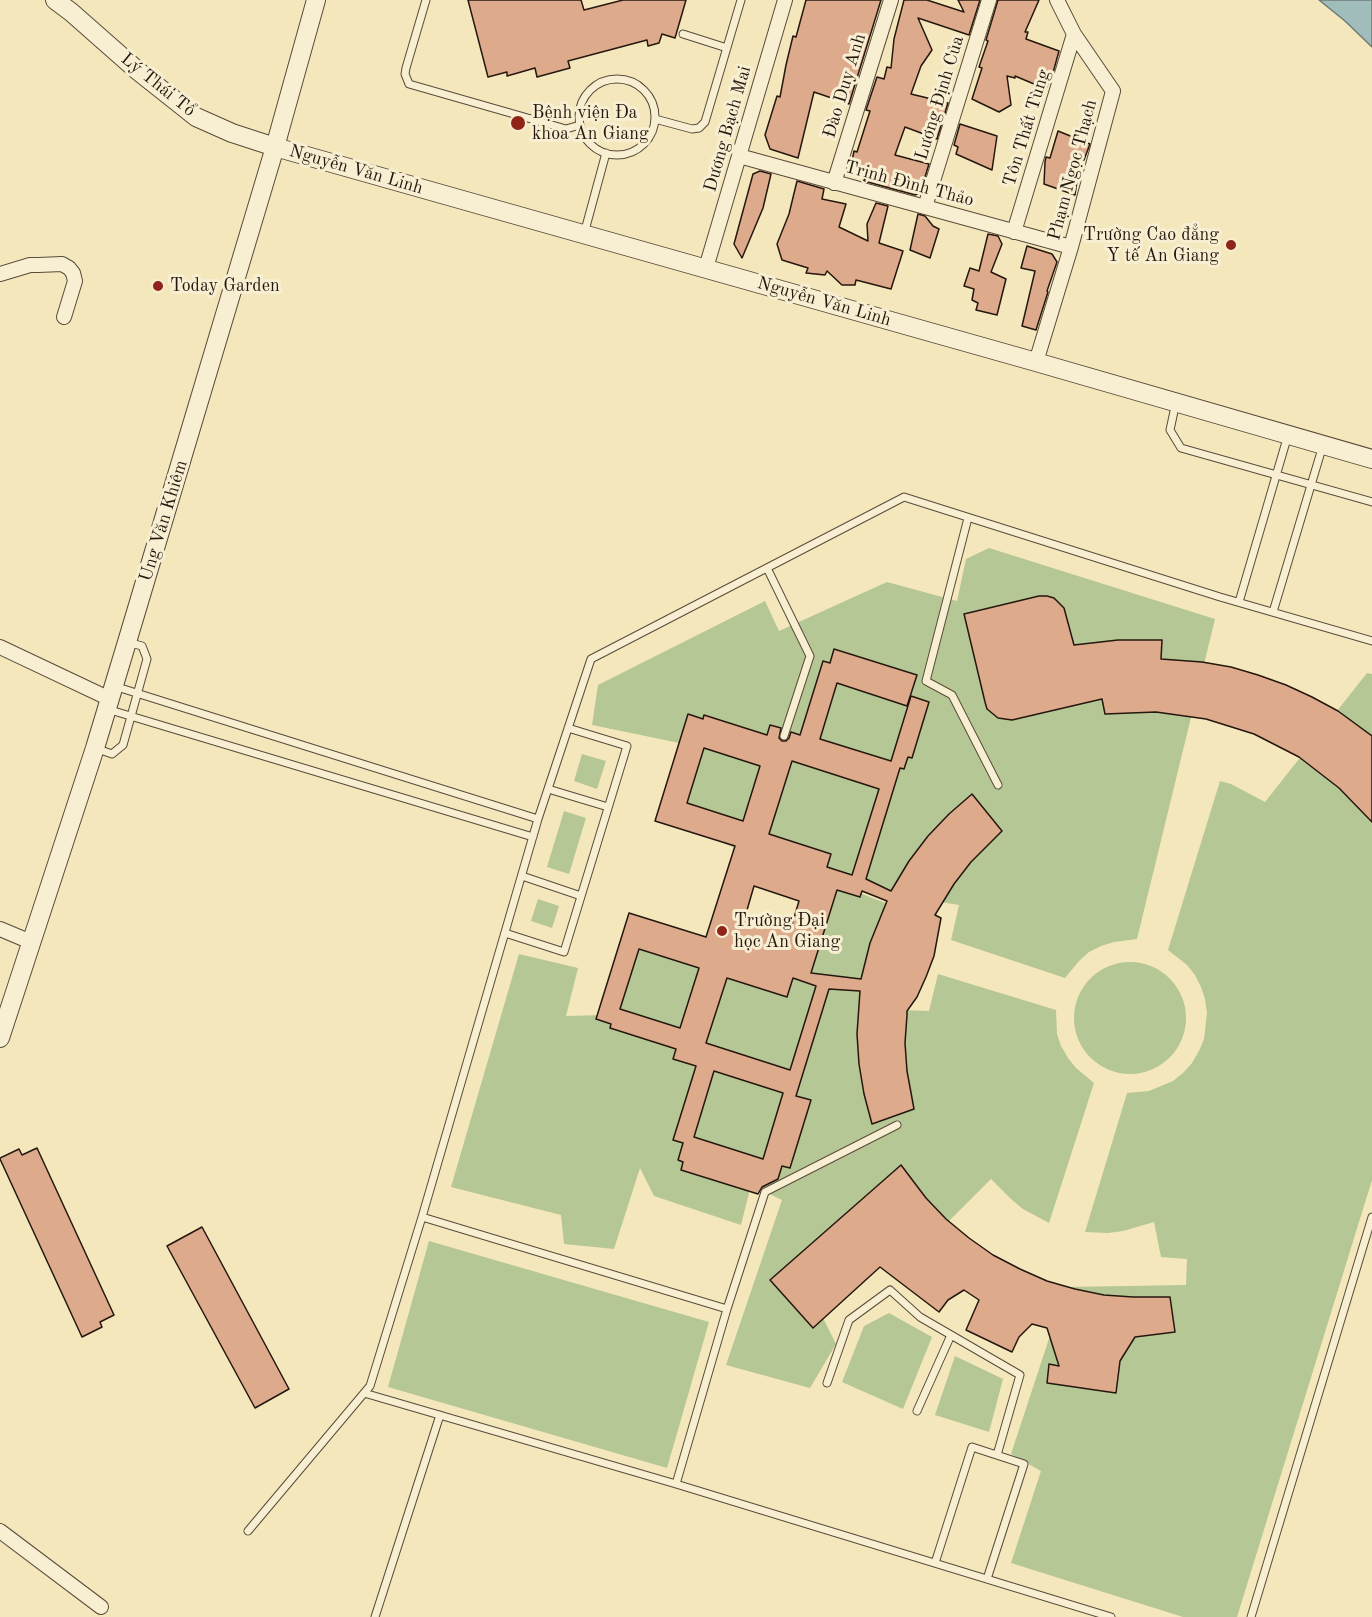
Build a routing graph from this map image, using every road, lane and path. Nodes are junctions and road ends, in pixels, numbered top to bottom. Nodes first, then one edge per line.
1 (55, 0) edge
2 (316, 0) edge
3 (426, 0) edge
4 (741, 0) edge
5 (785, 0) edge
6 (891, 0) edge
7 (989, 0) edge
8 (1057, 0) edge
9 (1074, 33) junction
10 (683, 34) dead end
11 (727, 48) junction
12 (655, 119) junction
13 (580, 125) junction
14 (275, 147) junction
15 (606, 153) junction
16 (739, 156) junction
17 (834, 183) junction
18 (925, 207) junction
19 (1014, 232) junction
20 (584, 234) junction
21 (1071, 247) junction
22 (706, 268) junction
23 (0, 274) edge
24 (64, 317) dead end
25 (1036, 362) junction
26 (1176, 402) junction
27 (1288, 435) junction
28 (1323, 445) junction
29 (1372, 459) edge
30 (1276, 475) junction
31 (1311, 485) junction
32 (1372, 502) edge
33 (968, 518) junction
34 (767, 568) junction
35 (1239, 602) junction
36 (1273, 612) junction
37 (1372, 641) edge
38 (127, 642) junction
39 (0, 647) edge
40 (137, 693) junction
41 (110, 698) junction
42 (131, 716) junction
43 (568, 728) junction
44 (784, 736) dead end
45 (95, 748) junction
46 (999, 785) dead end
47 (548, 789) junction
48 (608, 807) junction
49 (538, 819) junction
50 (533, 837) junction
51 (522, 876) junction
52 (581, 896) junction
53 (0, 929) edge
54 (505, 933) junction
55 (32, 942) junction
56 (0, 1038) edge
57 (897, 1125) dead end
58 (423, 1217) junction
59 (1372, 1217) edge
60 (727, 1310) junction
61 (951, 1335) junction
62 (827, 1383) dead end
63 (364, 1393) junction
64 (917, 1412) dead end
65 (440, 1415) junction
66 (997, 1455) junction
67 (676, 1484) junction
68 (0, 1531) edge
69 (248, 1531) dead end
70 (935, 1563) junction
71 (987, 1579) junction
72 (101, 1607) dead end
73 (375, 1617) edge
74 (1111, 1617) edge
75 (1251, 1617) edge

1 - 14 street, Lý Thái Tổ
2 - 14 street, Ung Văn Khiêm
3 - 13 lane
4 - 11 lane
5 - 16 street, Dương Bạch Mai
6 - 17 street, Đào Duy Anh
7 - 18 street, Lương Định Của
8 - 9 street, Phạm Ngọc Thạch
9 - 19 street, Tôn Thất Tùng
9 - 21 street, Phạm Ngọc Thạch
10 - 11 lane
11 - 12 lane
12 - 13 lane
12 - 15 lane
13 - 15 lane
14 - 20 street, Nguyễn Văn Linh
14 - 38 street, Ung Văn Khiêm
15 - 20 lane
16 - 17 street, Trịnh Đình Thảo
16 - 22 street, Dương Bạch Mai
17 - 18 street, Trịnh Đình Thảo
18 - 19 street, Trịnh Đình Thảo
19 - 21 street, Trịnh Đình Thảo
20 - 22 street, Nguyễn Văn Linh
21 - 25 street, Phạm Ngọc Thạch
22 - 25 street, Nguyễn Văn Linh
23 - 24 street
25 - 26 street, Nguyễn Văn Linh
26 - 27 street, Nguyễn Văn Linh
26 - 30 lane
27 - 28 street, Nguyễn Văn Linh
27 - 30 lane
28 - 29 street, Nguyễn Văn Linh
28 - 31 lane
30 - 31 lane
30 - 35 lane
31 - 32 lane
31 - 36 lane
33 - 34 lane
33 - 35 lane
33 - 46 lane
34 - 43 lane
34 - 44 lane
35 - 36 lane
36 - 37 lane
38 - 40 lane
38 - 41 street, Ung Văn Khiêm
39 - 41 street
40 - 41 lane
40 - 42 lane
40 - 49 lane
41 - 42 lane
41 - 45 street, Ung Văn Khiêm
42 - 45 lane
42 - 50 lane
43 - 47 lane
43 - 48 lane
45 - 55 street, Ung Văn Khiêm
47 - 48 lane
47 - 49 lane
48 - 52 lane
49 - 50 lane
50 - 51 lane
51 - 52 lane
51 - 54 lane
52 - 54 lane
53 - 55 street
54 - 58 lane
55 - 56 street, Ung Văn Khiêm
57 - 60 lane
58 - 60 lane
58 - 63 lane
59 - 75 lane
60 - 67 lane
61 - 62 lane
61 - 64 lane
61 - 66 lane
63 - 65 lane
63 - 69 lane
65 - 67 lane
65 - 73 lane
66 - 70 lane
66 - 71 lane
67 - 70 lane
68 - 72 street
70 - 71 lane
71 - 74 lane

